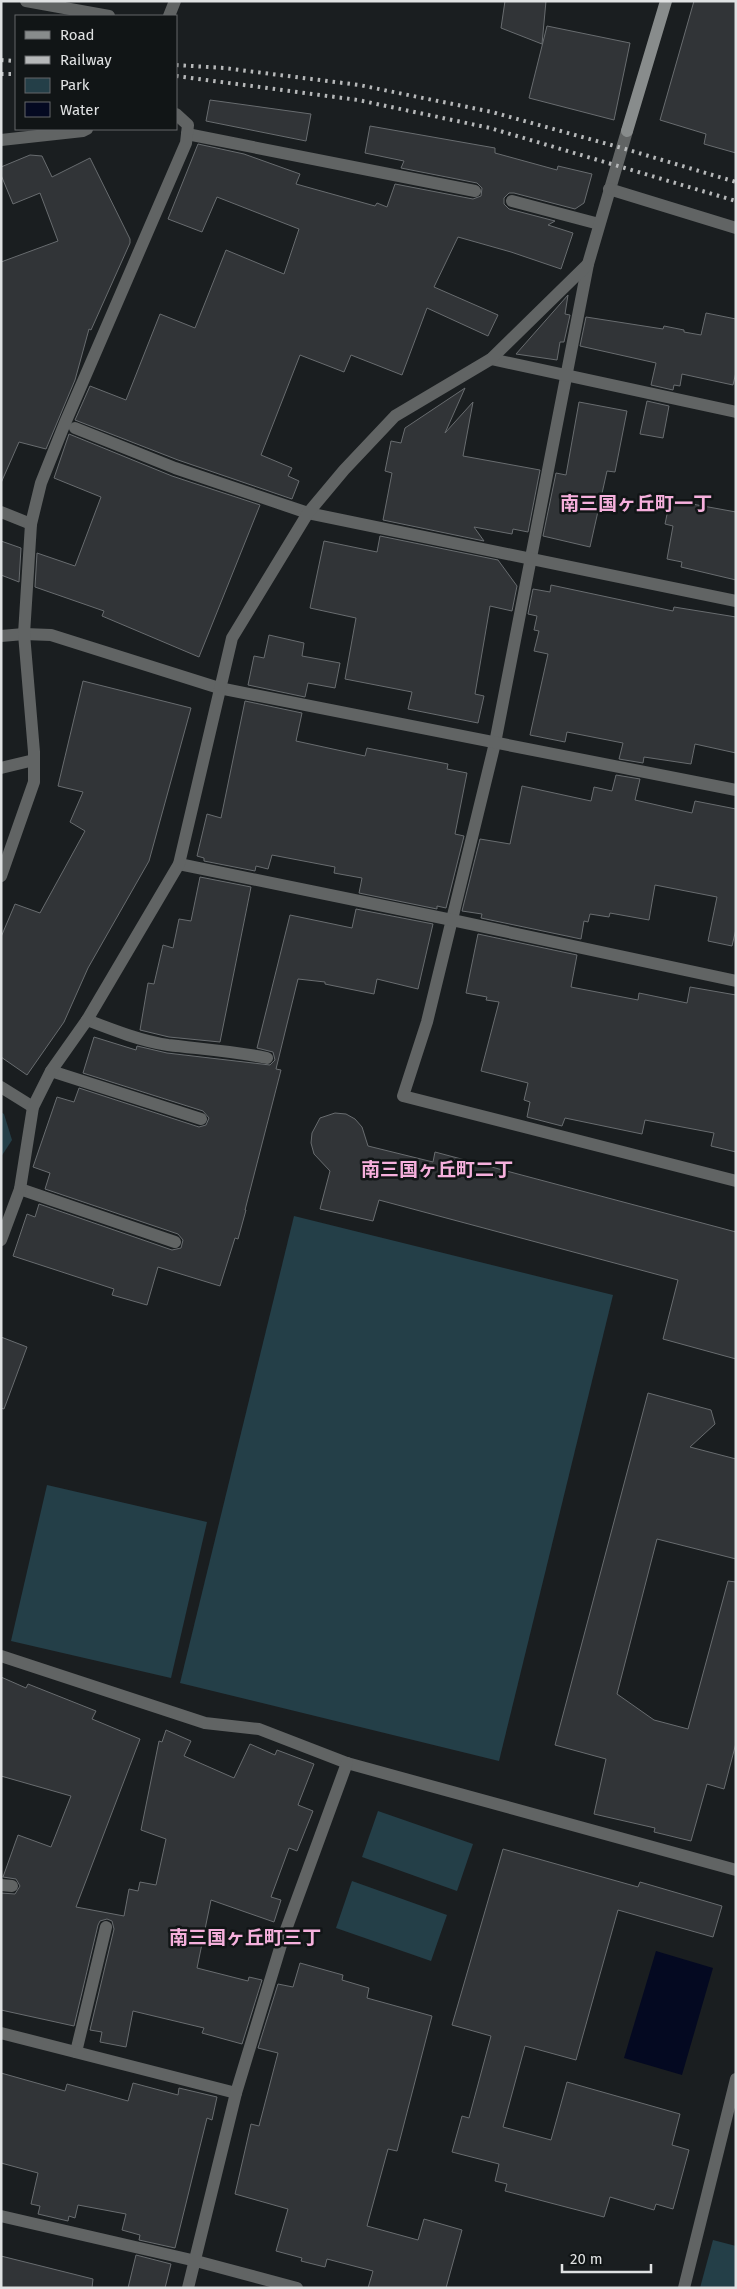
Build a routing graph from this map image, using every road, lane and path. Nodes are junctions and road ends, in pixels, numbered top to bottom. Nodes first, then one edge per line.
1 (26, 1) edge
2 (175, 1) edge
3 (666, 1) edge
4 (103, 15) edge
5 (169, 15) edge
6 (178, 116) edge
7 (85, 130) edge
8 (187, 134) junction
9 (1, 140) edge
10 (609, 189) junction
11 (475, 191) dead end
12 (512, 201) dead end
13 (599, 224) junction
14 (736, 228) edge
15 (588, 264) junction
16 (491, 359) junction
17 (568, 376) junction
18 (736, 412) edge
19 (75, 428) dead end
20 (1, 512) edge
21 (308, 513) junction
22 (31, 524) junction
23 (531, 558) junction
24 (736, 600) edge
25 (24, 634) junction
26 (1, 636) edge
27 (219, 688) junction
28 (495, 743) junction
29 (34, 760) junction
30 (1, 768) edge
31 (736, 790) edge
32 (179, 864) junction
33 (1, 876) edge
34 (452, 920) junction
35 (736, 981) edge
36 (87, 1020) junction
37 (267, 1058) dead end
38 (51, 1071) junction
39 (1, 1087) edge
40 (33, 1107) junction
41 (201, 1119) dead end
42 (736, 1181) edge
43 (20, 1189) junction
44 (1, 1240) edge
45 (175, 1242) dead end
46 (1, 1656) edge
47 (347, 1763) junction
48 (736, 1870) edge
49 (106, 1927) dead end
50 (1, 2033) edge
51 (76, 2052) junction
52 (736, 2079) edge
53 (236, 2093) junction
54 (732, 2102) edge
55 (1, 2216) edge
56 (196, 2261) junction
57 (188, 2288) edge
58 (297, 2288) edge
59 (684, 2288) edge

1 - 4 street
2 - 5 street
3 - 10 street
6 - 8 street
7 - 9 street
8 - 11 street
8 - 22 street
10 - 13 street
10 - 14 street
12 - 13 street
13 - 15 street
15 - 16 street
15 - 17 street
16 - 17 street
16 - 21 street
17 - 18 street
17 - 23 street
19 - 21 street
20 - 22 street
21 - 23 street
21 - 27 street
22 - 25 street
23 - 24 street
23 - 28 street
25 - 26 street
25 - 27 street
25 - 29 street
27 - 28 street
27 - 32 street
28 - 31 street
28 - 34 street
29 - 30 street
29 - 33 street
32 - 34 street
32 - 36 street
34 - 35 street
34 - 42 street
36 - 37 street
36 - 38 street
38 - 40 street
38 - 41 street
39 - 40 street
40 - 43 street
43 - 44 street
43 - 45 street
46 - 47 street
47 - 48 street
47 - 53 street
49 - 51 street
50 - 51 street
51 - 53 street
52 - 54 street
53 - 56 street
54 - 59 street
55 - 56 street
56 - 57 street
56 - 58 street

